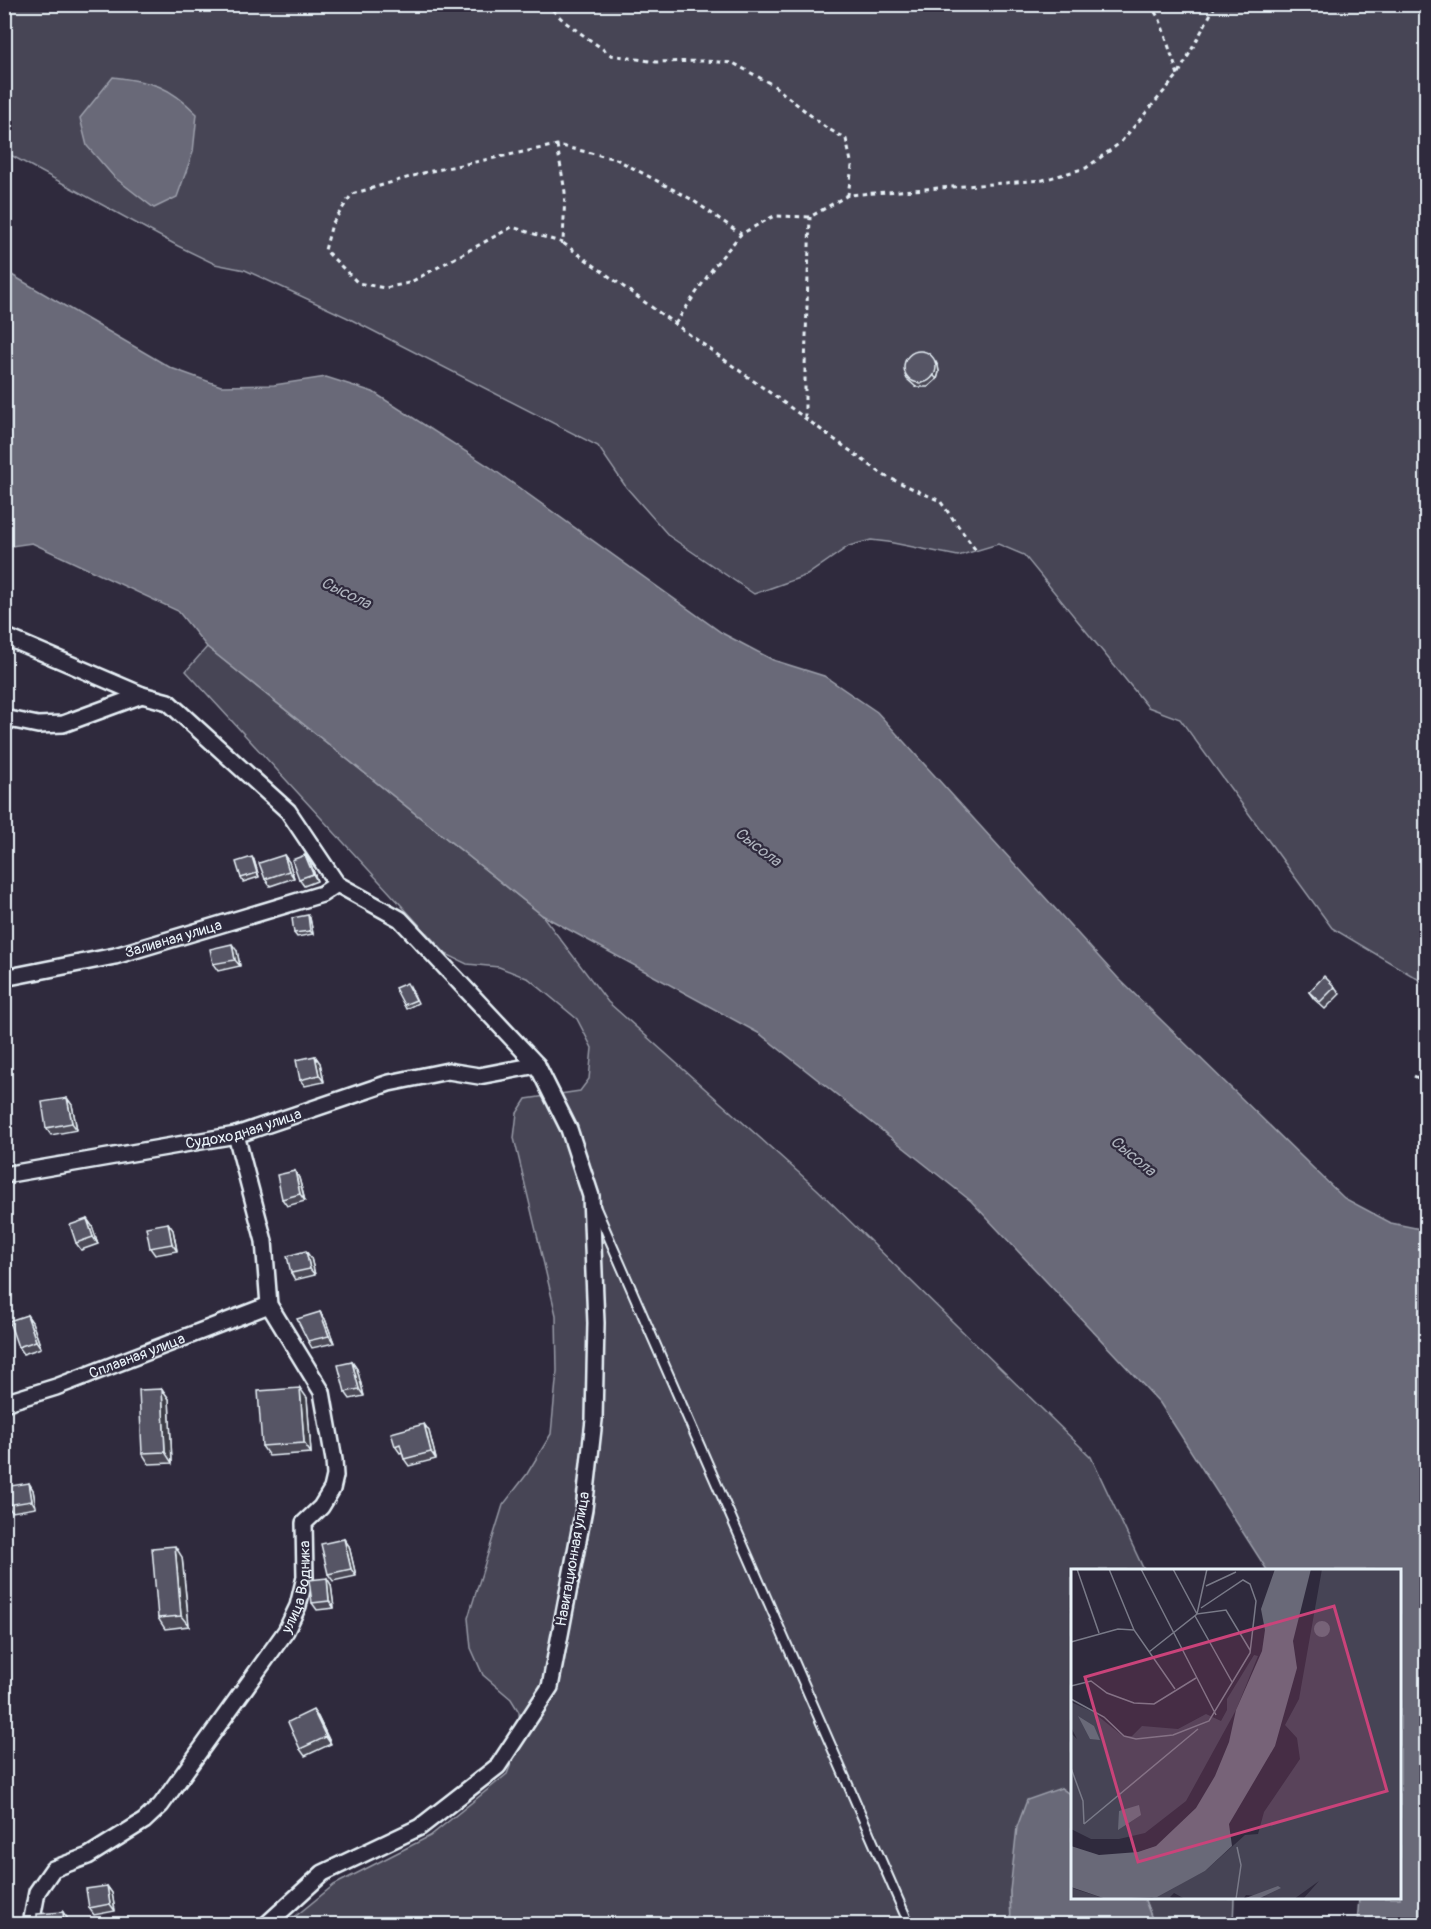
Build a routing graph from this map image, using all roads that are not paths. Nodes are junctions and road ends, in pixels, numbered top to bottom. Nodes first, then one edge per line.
1 (4, 636) edge
2 (142, 695) junction
3 (4, 718) edge
4 (337, 884) junction
5 (4, 978) edge
6 (537, 1065) junction
7 (236, 1135) junction
8 (4, 1175) edge
9 (591, 1196) junction
10 (269, 1305) junction
11 (4, 1403) edge
12 (31, 1924) edge
13 (267, 1924) edge
14 (909, 1924) edge

1 - 2 street
2 - 3 street
2 - 4 street
4 - 5 street, Заливная улица
4 - 6 street, Навигационная улица
6 - 7 street, Судоходная улица
6 - 9 street, Навигационная улица
7 - 8 street, Судоходная улица
7 - 10 street, улица Водника
9 - 13 street, Навигационная улица
9 - 14 lane
10 - 11 street, Сплавная улица
10 - 12 street, улица Водника

